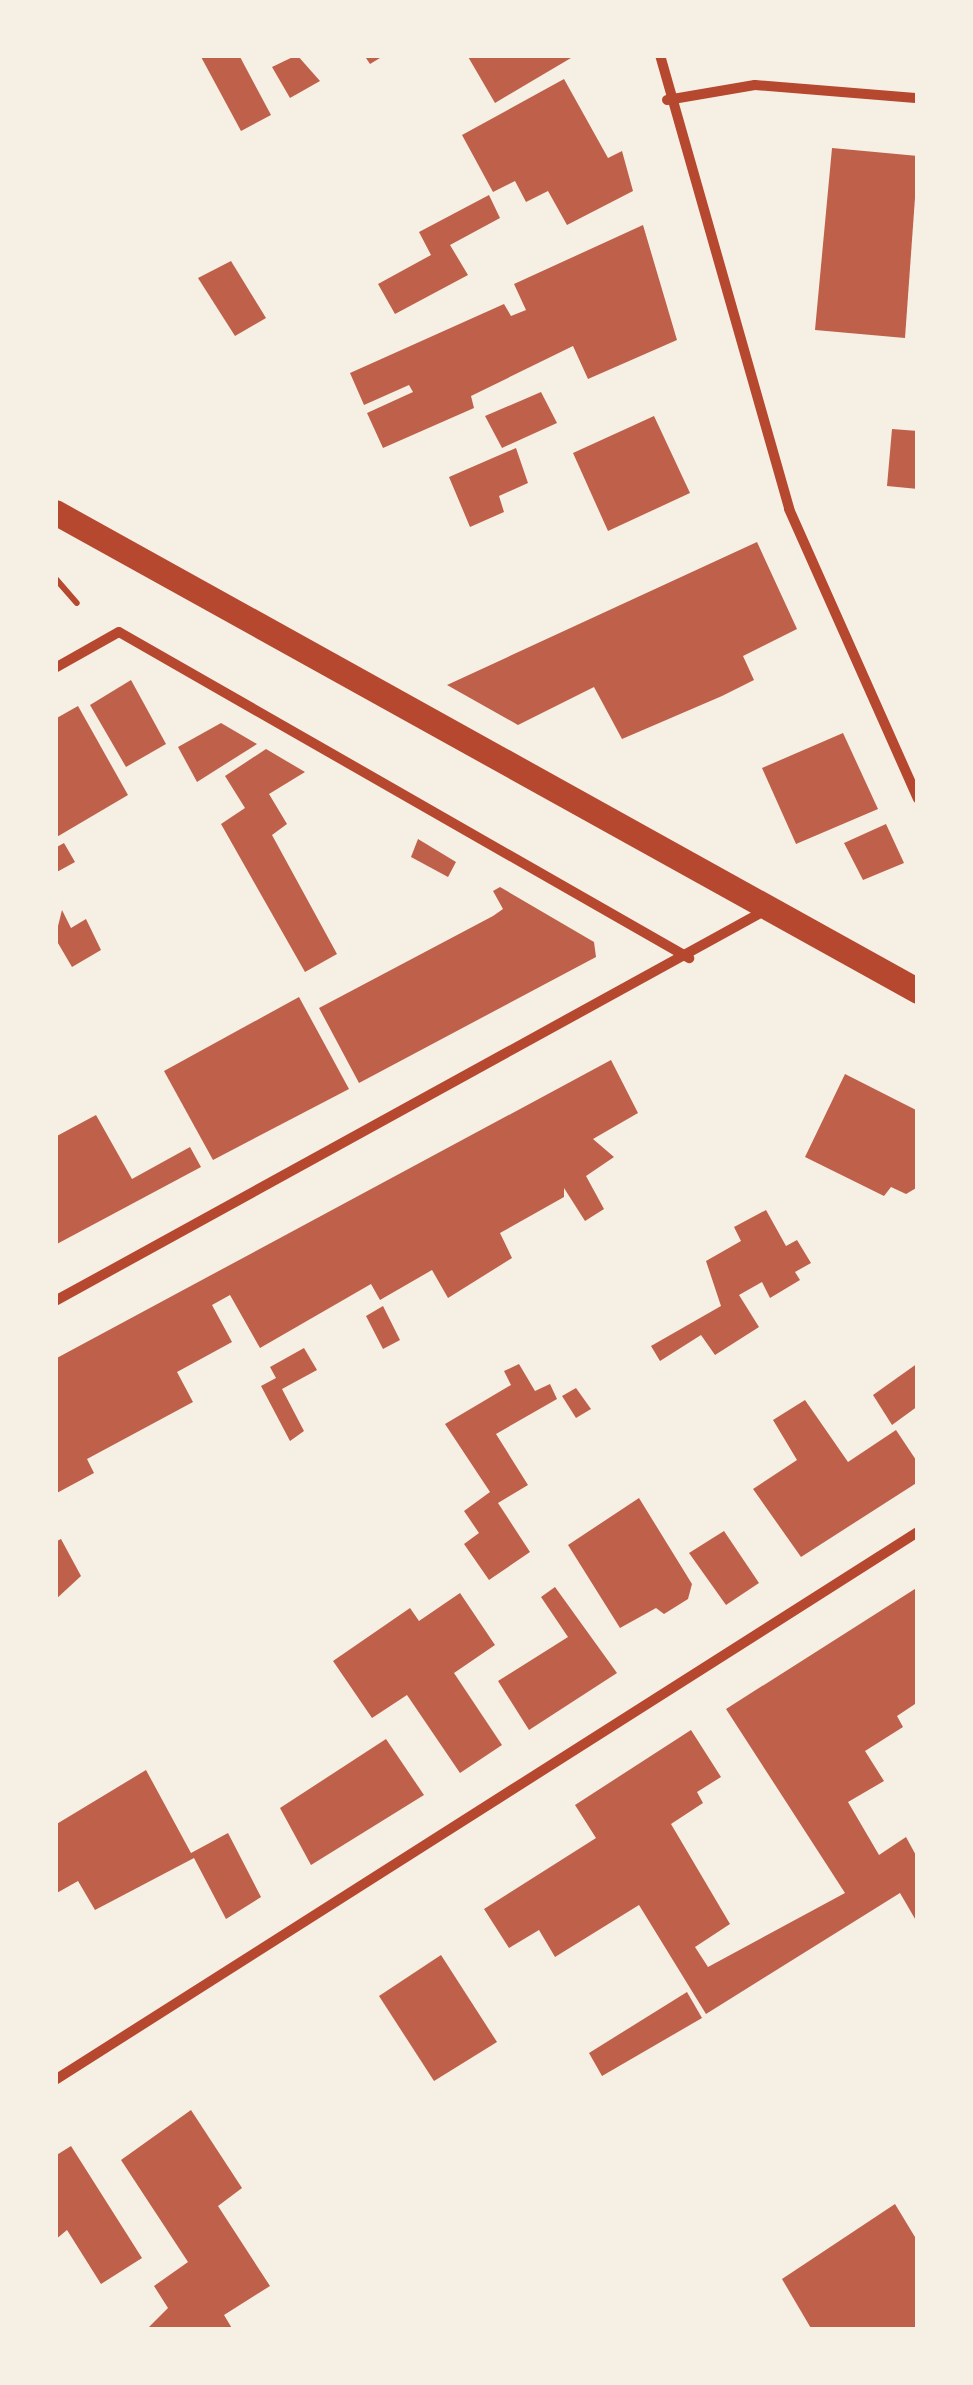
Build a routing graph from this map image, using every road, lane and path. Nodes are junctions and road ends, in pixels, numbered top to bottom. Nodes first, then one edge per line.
1 (660, 55) edge
2 (918, 98) edge
3 (667, 100) junction
4 (55, 512) edge
5 (55, 668) edge
6 (918, 799) edge
7 (764, 910) junction
8 (689, 958) junction
9 (918, 991) edge
10 (55, 1300) edge
11 (918, 1532) edge
12 (55, 2080) edge

1 - 3 street
2 - 3 street
3 - 6 street
4 - 7 main road
5 - 8 street
7 - 8 street
7 - 9 main road
8 - 10 street
11 - 12 street

